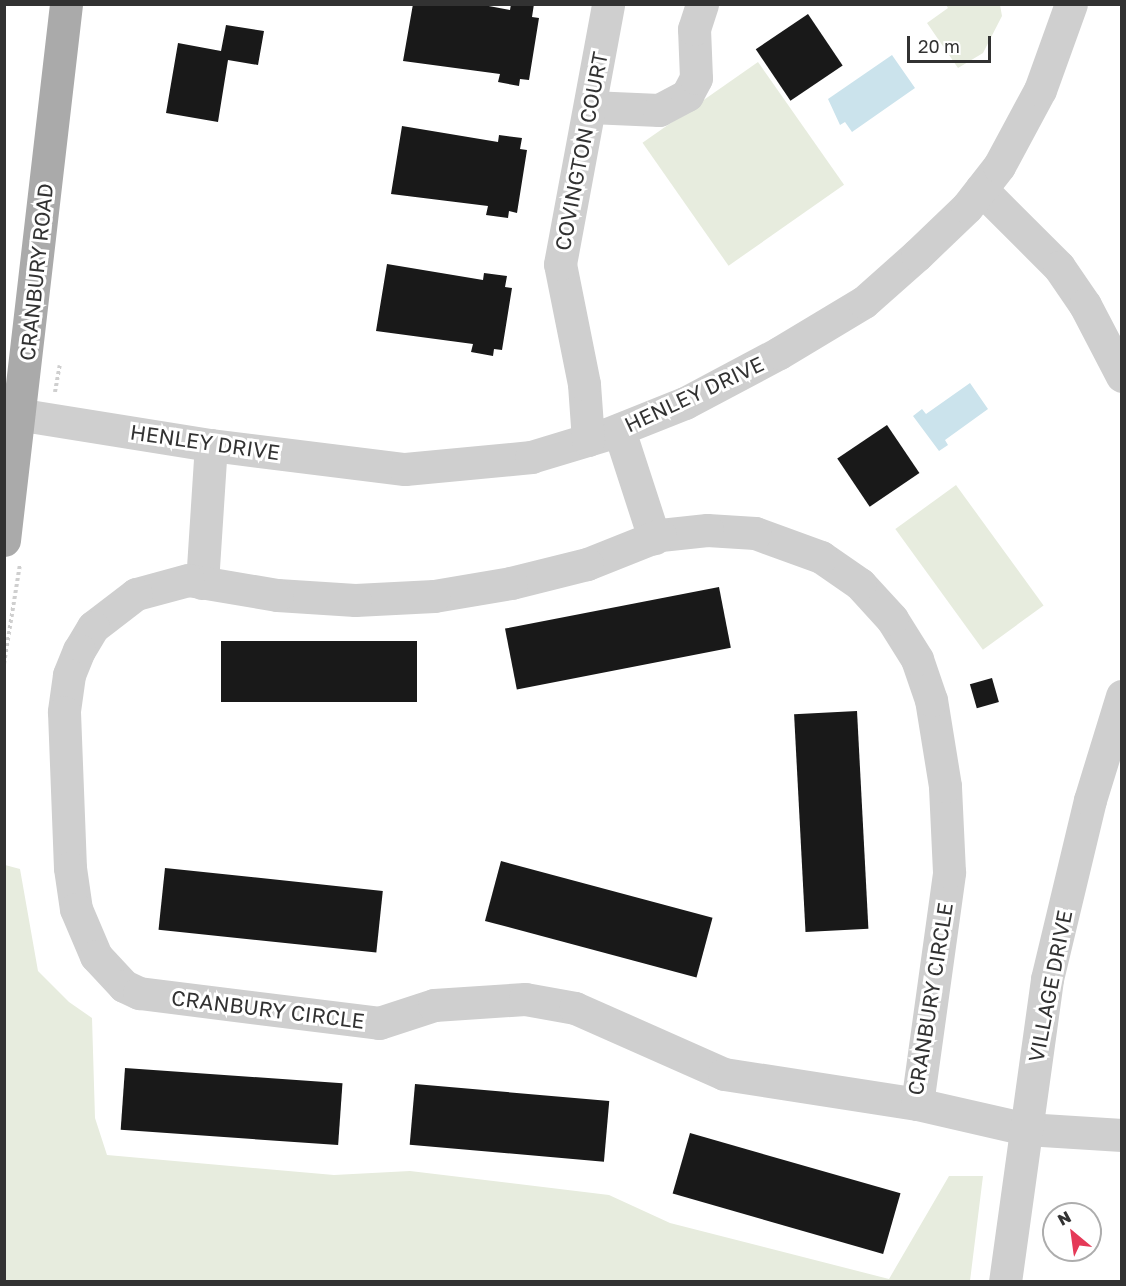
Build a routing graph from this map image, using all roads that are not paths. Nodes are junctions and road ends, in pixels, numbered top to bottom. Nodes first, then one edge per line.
1 (66, 4) edge
2 (608, 4) edge
3 (702, 4) edge
4 (1071, 4) edge
5 (590, 107) junction
6 (981, 189) junction
7 (1122, 376) edge
8 (12, 413) edge
9 (619, 429) junction
10 (588, 440) junction
11 (211, 445) junction
12 (654, 538) junction
13 (4, 540) edge
14 (202, 583) junction
15 (1122, 696) edge
16 (917, 1104) junction
17 (1026, 1129) junction
18 (1122, 1136) edge
19 (1005, 1281) edge

1 - 8 main road, CRANBURY ROAD
2 - 5 street, COVINGTON COURT
3 - 5 street
4 - 6 street, HENLEY DRIVE
5 - 10 street, COVINGTON COURT
6 - 7 street
6 - 9 street, HENLEY DRIVE
8 - 11 street, HENLEY DRIVE
8 - 13 main road, CRANBURY ROAD
9 - 10 street, HENLEY DRIVE
9 - 12 street
10 - 11 street, HENLEY DRIVE
11 - 14 street
12 - 14 street, CRANBURY CIRCLE
12 - 16 street, CRANBURY CIRCLE
14 - 16 street, CRANBURY CIRCLE
15 - 17 street, VILLAGE DRIVE
16 - 17 street
17 - 18 street
17 - 19 street, VILLAGE DRIVE

